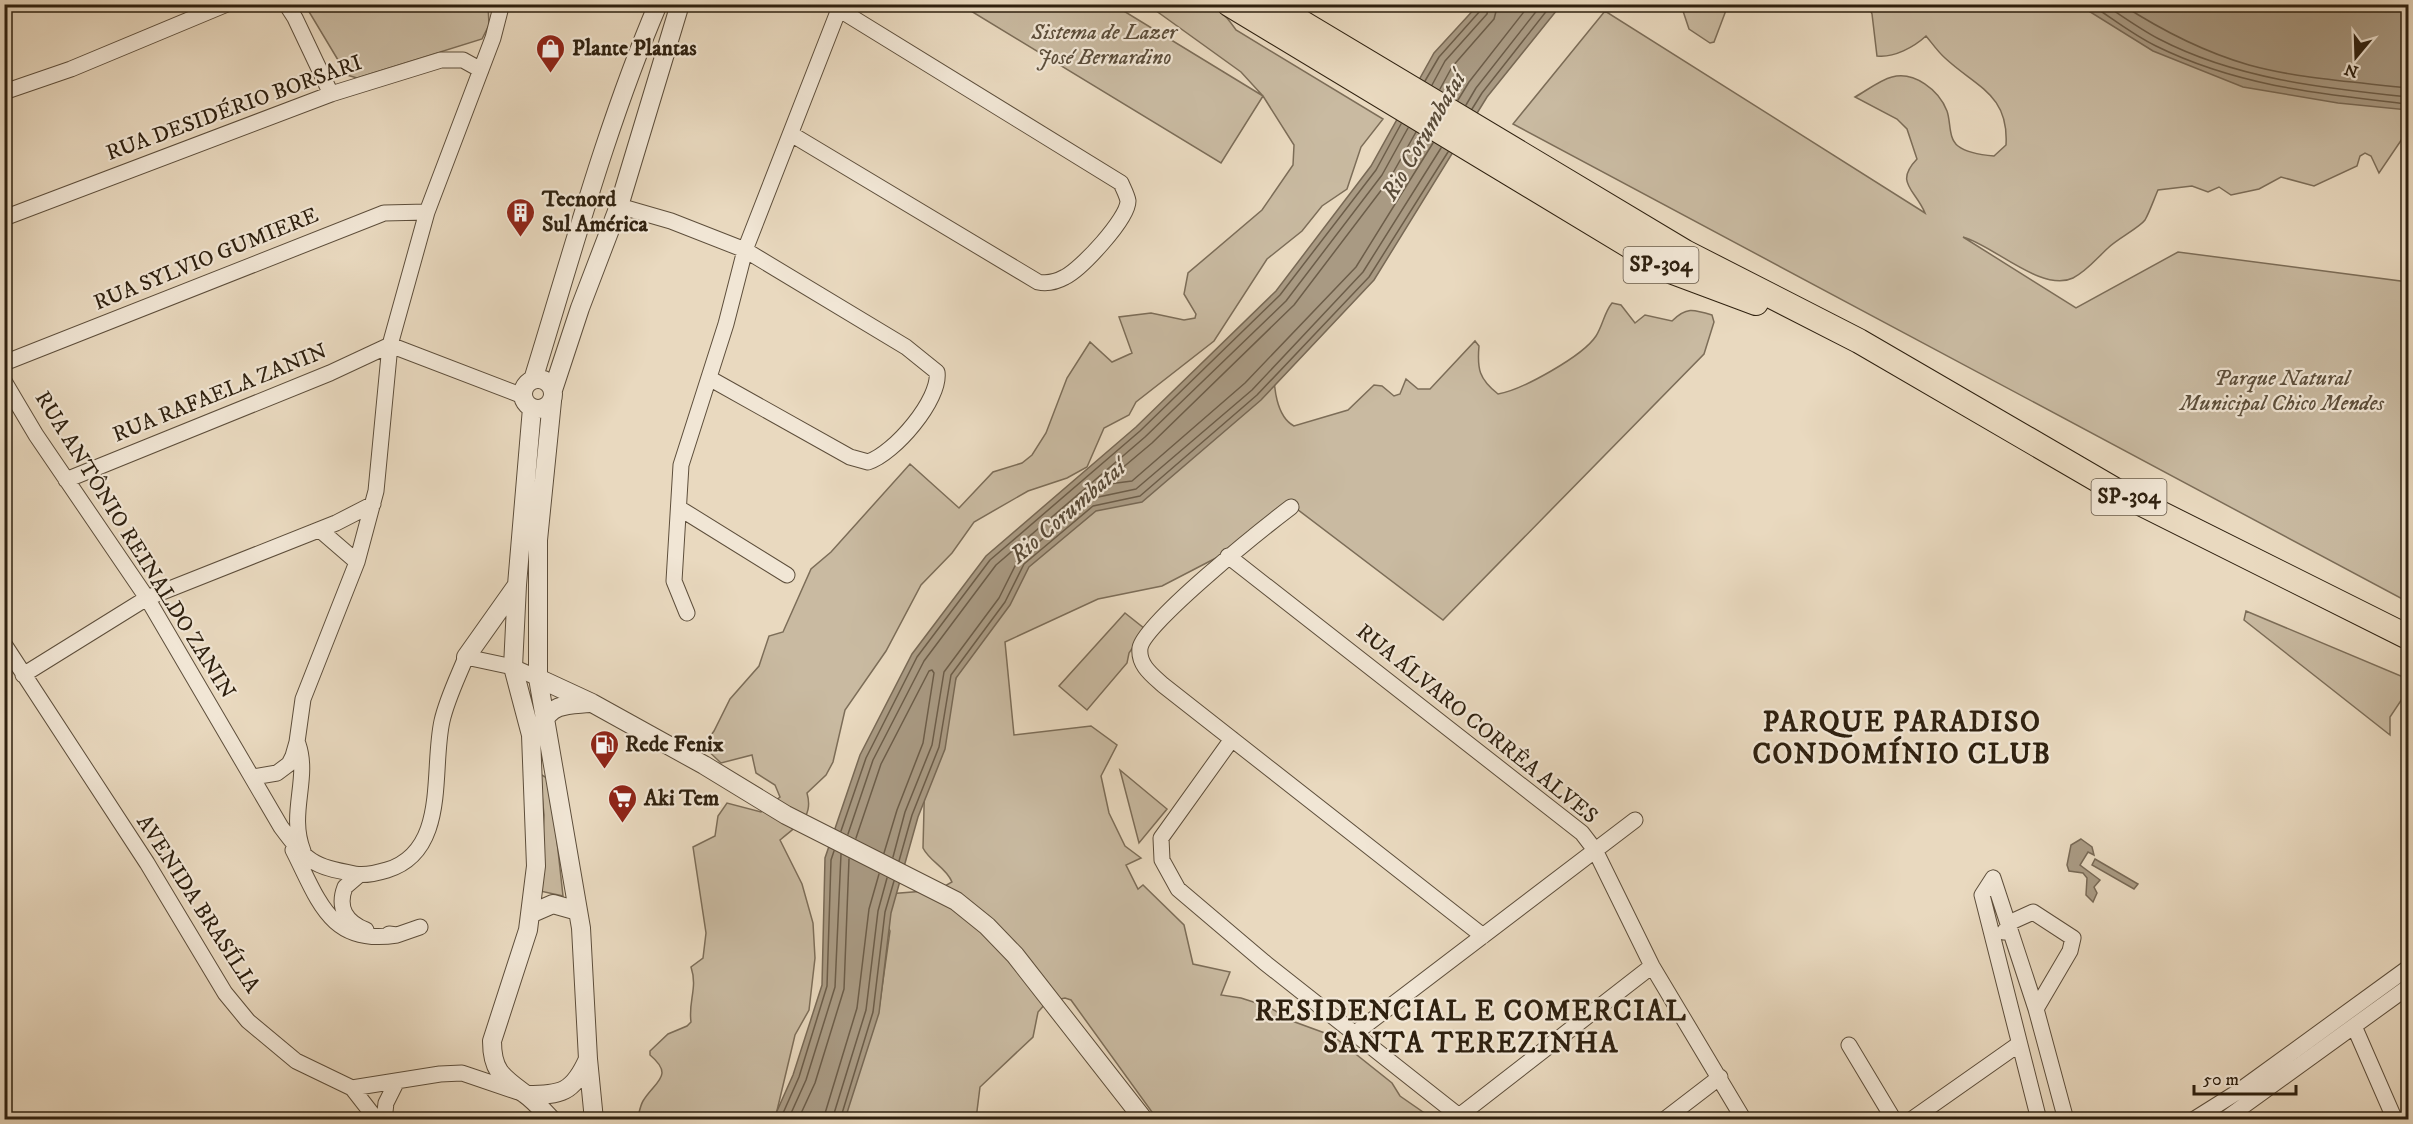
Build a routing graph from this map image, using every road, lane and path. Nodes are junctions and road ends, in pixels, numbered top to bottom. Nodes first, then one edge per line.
1 (227, 4) edge
2 (285, 4) edge
3 (658, 4) edge
4 (680, 4) edge
5 (1229, 4) edge
6 (1271, 4) edge
7 (501, 7) dead end
8 (841, 7) edge
9 (481, 70) junction
10 (1372, 79) junction
11 (4, 92) edge
12 (331, 94) junction
13 (791, 134) junction
14 (619, 206) junction
15 (427, 213) junction
16 (4, 218) edge
17 (745, 250) junction
18 (390, 345) junction
19 (4, 363) edge
20 (709, 378) junction
21 (533, 380) junction
22 (4, 381) edge
23 (552, 395) junction
24 (528, 402) junction
25 (66, 480) junction
26 (373, 504) junction
27 (1291, 507) dead end
28 (679, 508) junction
29 (320, 530) junction
30 (1228, 556) junction
31 (357, 562) junction
32 (787, 575) dead end
33 (517, 585) junction
34 (147, 598) junction
35 (687, 613) dead end
36 (2409, 637) edge
37 (4, 645) edge
38 (466, 657) junction
39 (513, 667) junction
40 (23, 675) junction
41 (538, 678) junction
42 (592, 703) junction
43 (546, 715) junction
44 (1232, 739) junction
45 (297, 742) junction
46 (531, 760) junction
47 (253, 777) junction
48 (1635, 819) dead end
49 (281, 827) junction
50 (1595, 850) junction
51 (306, 859) junction
52 (359, 874) junction
53 (578, 910) junction
54 (530, 914) junction
55 (2010, 924) junction
56 (420, 927) dead end
57 (397, 935) junction
58 (1483, 936) junction
59 (1994, 944) junction
60 (1652, 966) junction
61 (2409, 968) edge
62 (2409, 987) edge
63 (2036, 1010) junction
64 (2354, 1026) junction
65 (1354, 1034) junction
66 (2019, 1044) junction
67 (1849, 1045) dead end
68 (588, 1059) junction
69 (1720, 1077) junction
70 (397, 1081) junction
71 (352, 1088) junction
72 (526, 1095) junction
73 (2242, 1106) edge
74 (1461, 1118) edge
75 (377, 1119) edge
76 (384, 1119) edge
77 (552, 1119) edge
78 (594, 1119) edge
79 (1144, 1119) edge
80 (1664, 1119) edge
81 (1744, 1119) edge
82 (1893, 1119) edge
83 (1911, 1119) edge
84 (2038, 1119) edge
85 (2066, 1119) edge
86 (2193, 1119) edge
87 (2223, 1119) edge
88 (2395, 1119) edge

1 - 11 street
2 - 12 street
3 - 21 street
4 - 14 street
5 - 10 highway, SP-304
6 - 10 highway, SP-304
7 - 9 street
8 - 13 street
8 - 13 street
9 - 12 street, RUA DESIDÉRIO BORSARI
9 - 15 street
10 - 36 highway, SP-304
12 - 16 street, RUA DESIDÉRIO BORSARI
13 - 17 street
14 - 17 street
14 - 23 street
15 - 18 street
15 - 19 street, RUA SYLVIO GUMIERE
17 - 20 street
17 - 20 street
18 - 24 street
18 - 25 street, RUA RAFAELA ZANIN
18 - 26 street
20 - 28 street
21 - 23 street
21 - 24 street
22 - 25 street, RUA ANTÔNIO REINALDO ZANIN
23 - 24 street
23 - 41 street
24 - 33 street
25 - 34 street, RUA ANTÔNIO REINALDO ZANIN
26 - 29 street
26 - 31 street
27 - 30 street
28 - 32 street
28 - 35 street
29 - 31 street
29 - 34 street
30 - 44 street
30 - 50 street, RUA ÁLVARO CORRÊA ALVES
31 - 45 street
33 - 38 street
33 - 39 street
34 - 40 street
34 - 47 street, RUA ANTÔNIO REINALDO ZANIN
37 - 40 street, AVENIDA BRASÍLIA
38 - 39 street
38 - 52 street
39 - 41 street
39 - 46 street
40 - 71 street, AVENIDA BRASÍLIA
41 - 42 street
41 - 43 street
42 - 43 street
42 - 79 street
43 - 46 street
43 - 53 street
44 - 58 street
44 - 65 street
45 - 47 street
45 - 51 street
46 - 54 street
47 - 49 street, RUA ANTÔNIO REINALDO ZANIN
48 - 50 street
49 - 51 street, RUA ANTÔNIO REINALDO ZANIN
49 - 57 street, RUA ANTÔNIO REINALDO ZANIN
50 - 58 street
50 - 60 street, RUA ÁLVARO CORRÊA ALVES
51 - 52 street
52 - 57 street, RUA ANTÔNIO REINALDO ZANIN
53 - 54 street
53 - 68 street
54 - 72 street
55 - 59 street
55 - 59 street
55 - 63 street
55 - 63 street
56 - 57 street, RUA ANTÔNIO REINALDO ZANIN
58 - 65 street
59 - 66 street
60 - 69 street, RUA ÁLVARO CORRÊA ALVES
60 - 74 street
61 - 73 street
62 - 64 street
63 - 85 street
64 - 73 street
64 - 88 street
65 - 74 street
66 - 83 street
66 - 84 street
67 - 82 street
68 - 72 street
68 - 78 street
69 - 80 street
69 - 81 street, RUA ÁLVARO CORRÊA ALVES
70 - 71 street
70 - 72 street
70 - 76 street
71 - 75 street
72 - 77 street
73 - 86 street
73 - 87 street

